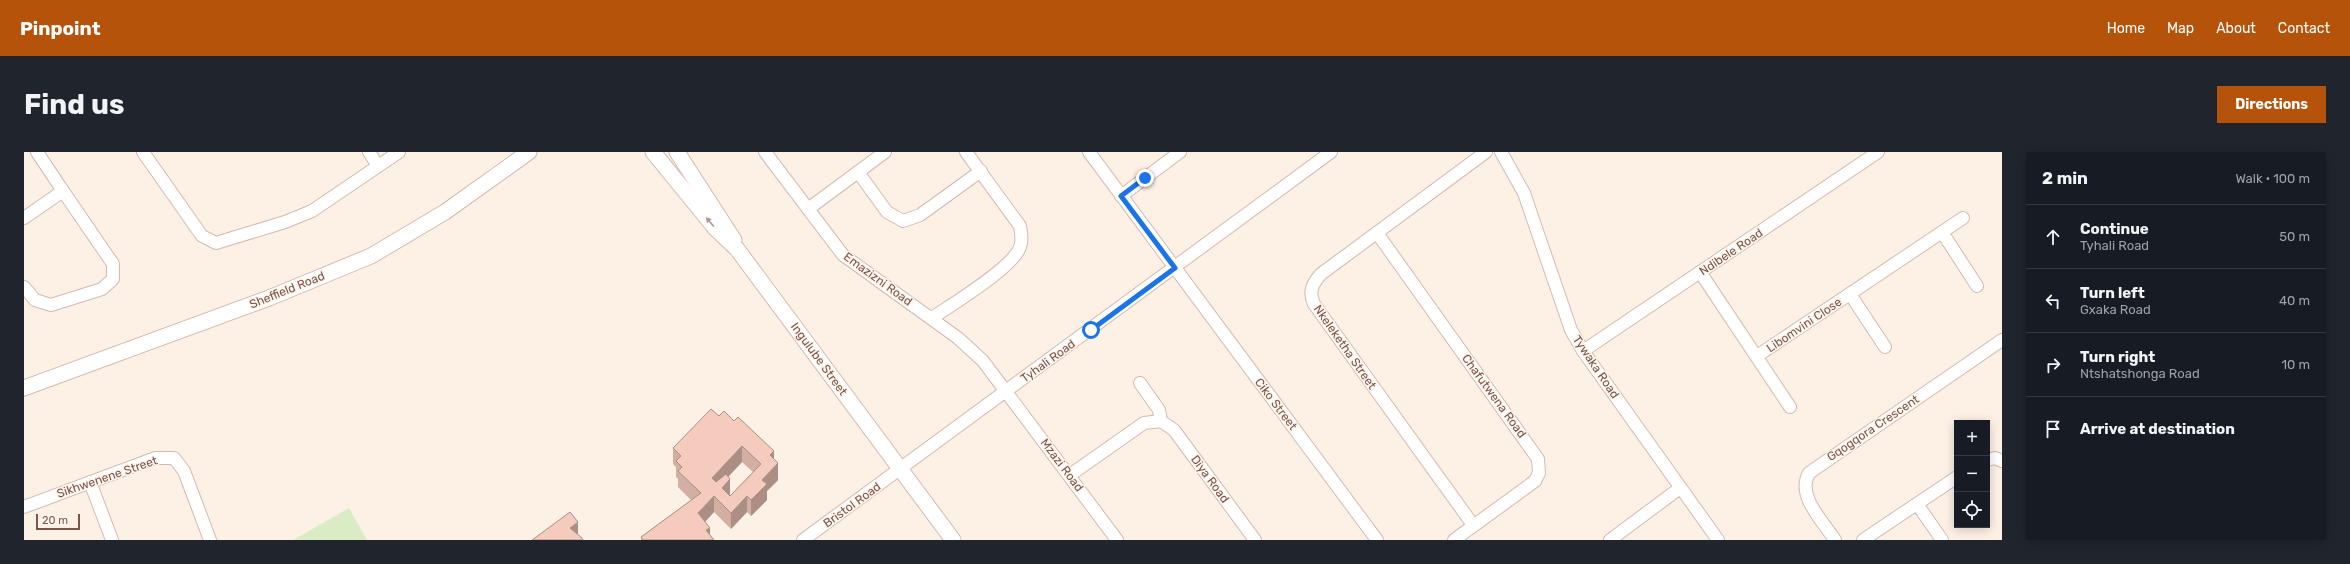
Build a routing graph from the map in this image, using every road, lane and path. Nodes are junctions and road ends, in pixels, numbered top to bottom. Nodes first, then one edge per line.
1 (37, 152) edge
2 (143, 152) edge
3 (369, 152) edge
4 (399, 152) edge
5 (529, 152) edge
6 (653, 152) edge
7 (677, 152) edge
8 (765, 152) edge
9 (885, 152) edge
10 (966, 152) edge
11 (1089, 152) edge
12 (1180, 152) edge
13 (1331, 152) edge
14 (1486, 152) edge
15 (1501, 152) edge
16 (1878, 152) edge
17 (378, 166) junction
18 (980, 171) junction
19 (858, 172) junction
20 (63, 191) junction
21 (1121, 196) junction
22 (808, 209) junction
23 (24, 218) edge
24 (1963, 218) dead end
25 (1942, 232) junction
26 (1377, 233) junction
27 (738, 249) junction
28 (1175, 268) junction
29 (1700, 272) junction
30 (1977, 286) dead end
31 (24, 287) edge
32 (1850, 294) junction
33 (932, 318) junction
34 (2002, 340) edge
35 (1885, 347) dead end
36 (1583, 351) junction
37 (1757, 356) junction
38 (1140, 383) dead end
39 (24, 388) edge
40 (1006, 392) junction
41 (1790, 407) dead end
42 (1161, 421) junction
43 (1990, 459) edge
44 (2002, 461) edge
45 (901, 470) junction
46 (1070, 475) junction
47 (1954, 479) edge
48 (90, 482) junction
49 (1680, 488) junction
50 (1917, 504) junction
51 (24, 507) edge
52 (1473, 525) junction
53 (112, 540) edge
54 (210, 540) edge
55 (804, 540) edge
56 (953, 540) edge
57 (1117, 540) edge
58 (1255, 540) edge
59 (1376, 540) edge
60 (1454, 540) edge
61 (1610, 540) edge
62 (1718, 540) edge
63 (1835, 540) edge
64 (1863, 540) edge
65 (1942, 540) edge

1 - 20 street
2 - 17 street
3 - 17 street
4 - 17 street
5 - 39 street, Sheffield Road
27 -> 6 street, Ingulube Street
7 - 27 street, Ingulube Street
8 - 22 street, Emazizni Road
9 - 19 street
10 - 18 street
11 - 21 street, Ciko Street
12 - 21 street
13 - 28 street, Tyhali Road
14 - 26 street, Nkeleketha Street
15 - 36 street, Tywaka Road
16 - 29 street, Ndibele Road
18 - 19 street
18 - 33 street
19 - 22 street
20 - 23 street
20 - 31 street
21 - 28 street, Ciko Street
22 - 33 street, Emazizni Road
24 - 25 street, Libomvini Close
25 - 30 street
25 - 32 street, Libomvini Close
26 - 52 street, Nkeleketha Street
26 - 52 street, Chafutwena Road
27 - 45 street, Ingulube Street
28 - 40 street, Tyhali Road
28 - 59 street, Ciko Street
29 - 36 street, Ndibele Road
29 - 37 street, Libomvini Close
32 - 35 street, Libomvini Close
32 - 37 street, Libomvini Close
33 - 40 street, Emazizni Road
34 - 63 street, Gqogqora Crescent
36 - 49 street, Tywaka Road
37 - 41 street, Libomvini Close
38 - 42 street
40 - 45 street, Tyhali Road
40 - 46 street, Mzazi Road
42 - 46 street
42 - 58 street, Diya Road
43 - 44 street
45 - 55 street, Bristol Road
45 - 56 street, Ingulube Street
46 - 57 street, Mzazi Road
47 - 50 street
48 - 51 street, Sikhwenene Street
48 - 53 street
48 - 54 street, Sikhwenene Street
49 - 61 street
49 - 62 street, Tywaka Road
50 - 64 street
50 - 65 street
52 - 60 street, Chafutwena Road

